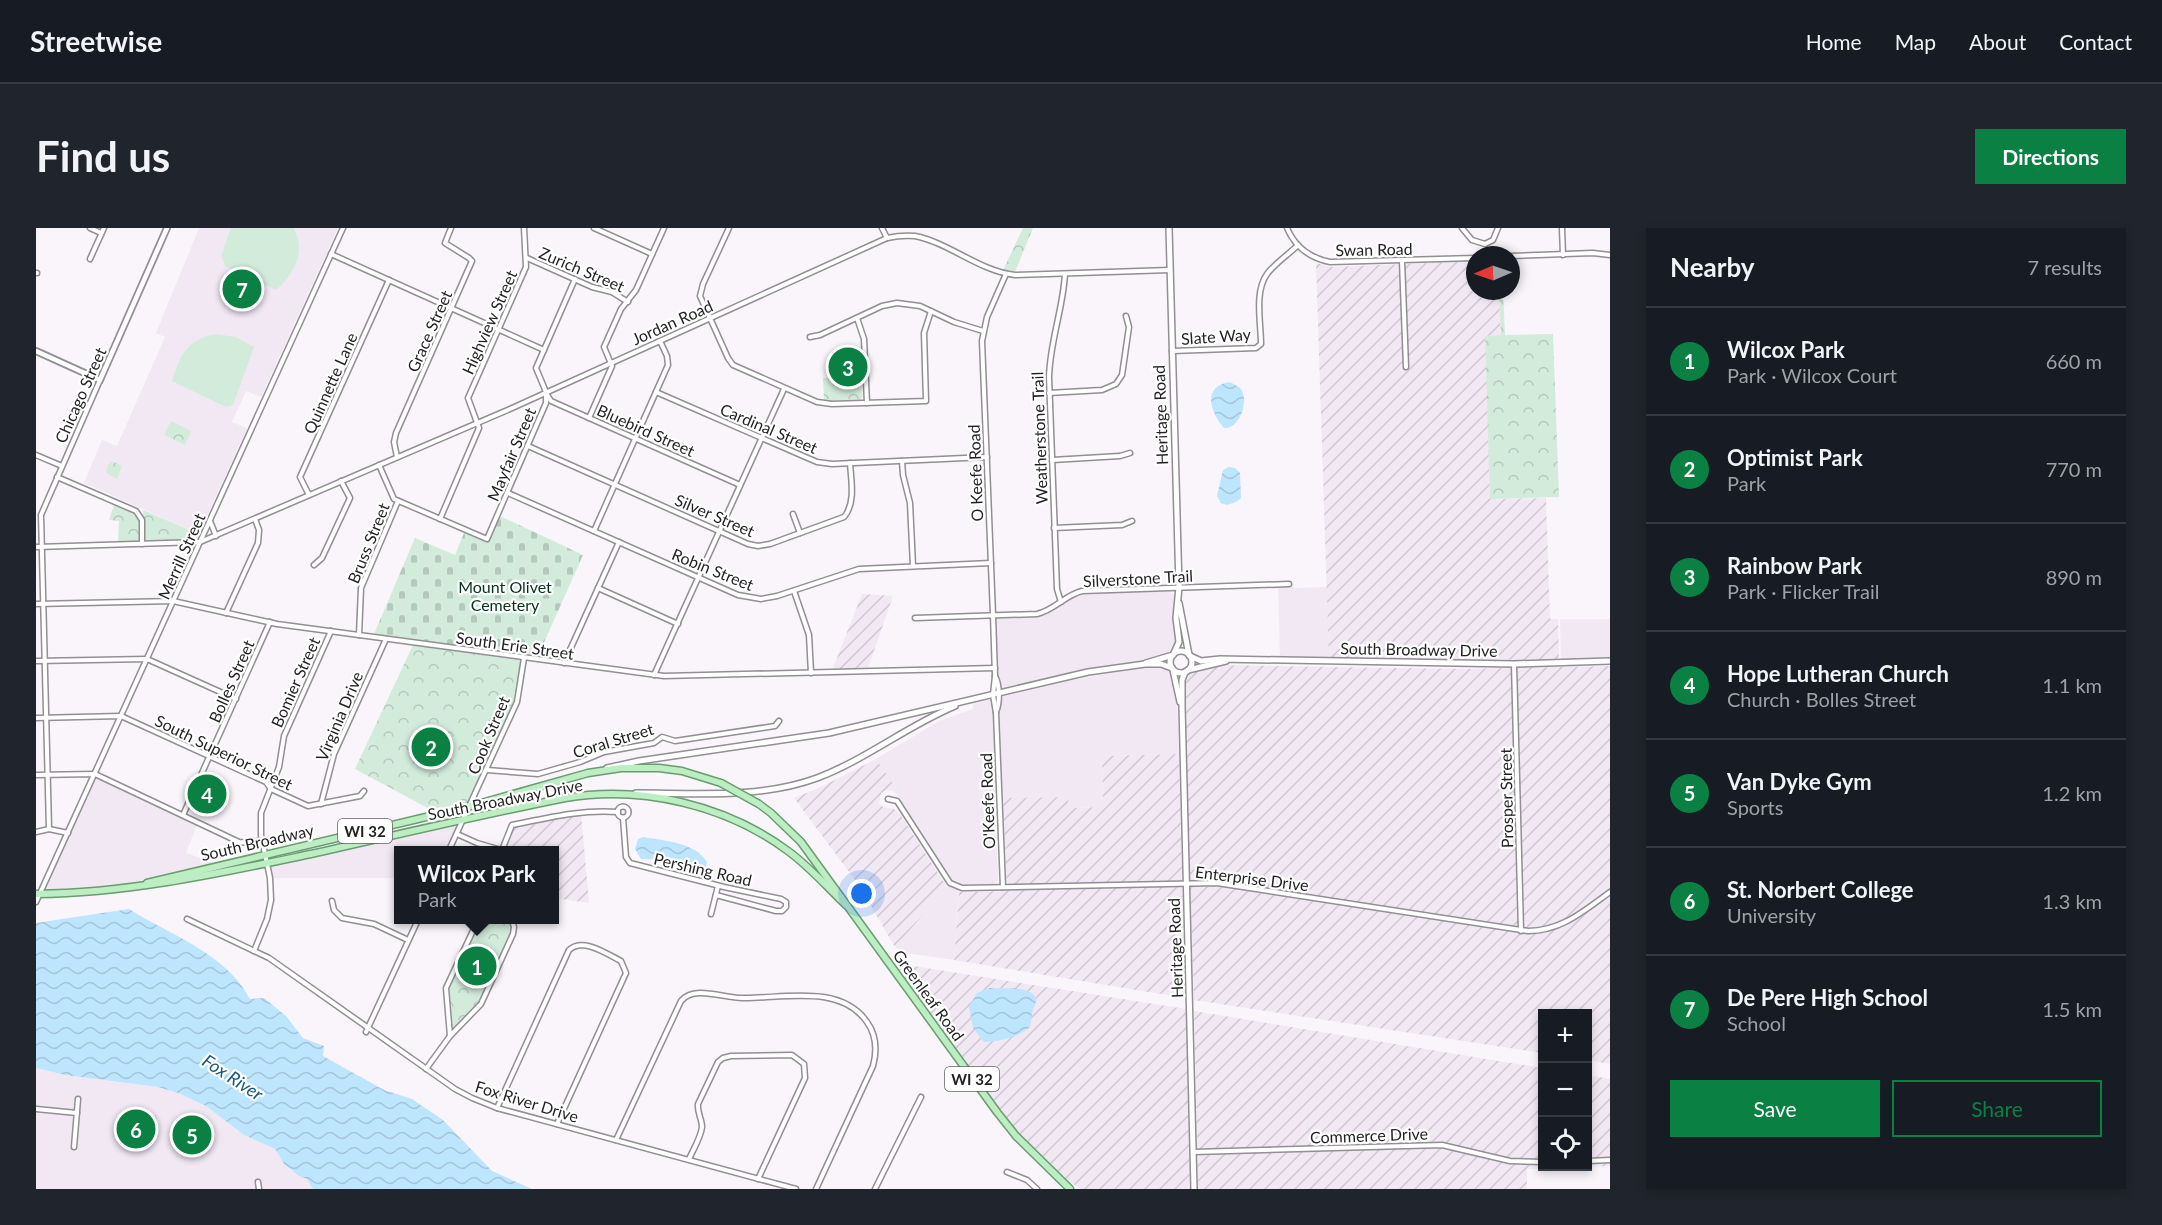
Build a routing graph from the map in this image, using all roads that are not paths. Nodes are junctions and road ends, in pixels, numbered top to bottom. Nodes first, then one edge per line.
1 (90, 228) edge
2 (104, 228) edge
3 (167, 228) edge
4 (343, 228) edge
5 (451, 228) edge
6 (524, 228) edge
7 (594, 228) edge
8 (664, 228) edge
9 (729, 228) edge
10 (882, 228) edge
11 (1169, 228) edge
12 (1287, 228) edge
13 (1462, 228) edge
14 (1498, 228) edge
15 (1562, 228) edge
16 (101, 233) junction
17 (887, 238) junction
18 (1298, 245) junction
19 (331, 254) junction
20 (652, 254) junction
21 (1563, 255) junction
22 (1610, 255) edge
23 (1520, 256) edge
24 (527, 258) junction
25 (1466, 258) edge
26 (90, 259) dead end
27 (1402, 261) junction
28 (1170, 270) junction
29 (1006, 274) junction
30 (1065, 274) junction
31 (575, 279) junction
32 (389, 280) junction
33 (628, 302) junction
34 (452, 308) junction
35 (931, 311) junction
36 (1126, 316) dead end
37 (710, 318) junction
38 (857, 318) junction
39 (499, 329) junction
40 (983, 331) junction
41 (810, 337) dead end
42 (660, 341) junction
43 (544, 350) junction
44 (36, 351) edge
45 (1172, 351) junction
46 (611, 363) junction
47 (1406, 367) dead end
48 (100, 380) junction
49 (783, 389) junction
50 (546, 392) junction
51 (656, 392) junction
52 (1049, 393) junction
53 (867, 403) junction
54 (589, 418) junction
55 (478, 422) junction
56 (635, 438) junction
57 (761, 439) junction
58 (528, 446) junction
59 (1130, 453) dead end
60 (36, 454) edge
61 (397, 457) junction
62 (987, 458) junction
63 (1052, 460) junction
64 (902, 461) junction
65 (850, 463) junction
66 (379, 465) junction
67 (62, 466) junction
68 (57, 477) junction
69 (341, 481) junction
70 (615, 485) junction
71 (740, 485) junction
72 (508, 492) junction
73 (309, 495) junction
74 (398, 501) junction
75 (793, 514) dead end
76 (255, 519) junction
77 (440, 519) junction
78 (210, 521) junction
79 (1132, 521) dead end
80 (1054, 528) junction
81 (594, 531) junction
82 (719, 531) junction
83 (800, 533) junction
84 (216, 536) junction
85 (200, 542) junction
86 (619, 542) junction
87 (142, 544) junction
88 (36, 547) edge
89 (42, 547) junction
90 (991, 563) junction
91 (314, 565) dead end
92 (913, 566) junction
93 (698, 578) junction
94 (1290, 584) dead end
95 (1179, 587) junction
96 (598, 588) junction
97 (794, 591) junction
98 (173, 602) junction
99 (1061, 602) junction
100 (1179, 602) junction
101 (36, 604) edge
102 (44, 604) junction
103 (226, 613) junction
104 (993, 615) junction
105 (915, 618) dead end
106 (270, 622) junction
107 (678, 624) junction
108 (331, 631) junction
109 (359, 635) junction
110 (386, 639) junction
111 (1174, 654) junction
112 (1189, 655) junction
113 (524, 658) junction
114 (147, 659) junction
115 (1227, 660) junction
116 (36, 661) edge
117 (45, 661) junction
118 (1610, 661) edge
119 (564, 663) junction
120 (1145, 664) junction
121 (1514, 664) junction
122 (995, 668) junction
123 (1173, 668) junction
124 (1186, 671) junction
125 (811, 673) junction
126 (654, 675) junction
127 (995, 676) joint
128 (995, 694) junction
129 (236, 699) junction
130 (965, 702) junction
131 (1182, 706) junction
132 (121, 716) junction
133 (36, 718) edge
134 (46, 718) junction
135 (779, 721) dead end
136 (210, 757) junction
137 (487, 770) junction
138 (588, 773) junction
139 (48, 774) junction
140 (95, 774) junction
141 (36, 775) edge
142 (271, 789) junction
143 (364, 791) dead end
144 (616, 794) junction
145 (888, 799) dead end
146 (321, 804) junction
147 (470, 806) junction
148 (618, 812) junction
149 (183, 814) junction
150 (623, 818) junction
151 (463, 820) junction
152 (49, 829) junction
153 (36, 832) edge
154 (68, 833) junction
155 (457, 834) junction
156 (262, 840) junction
157 (451, 846) edge
158 (488, 846) edge
159 (504, 846) edge
160 (265, 855) junction
161 (267, 863) junction
162 (1187, 882) junction
163 (141, 885) junction
164 (718, 886) junction
165 (1004, 887) junction
166 (1610, 892) edge
167 (38, 893) edge
168 (716, 895) junction
169 (332, 901) dead end
170 (36, 902) edge
171 (846, 905) junction
172 (711, 914) dead end
173 (187, 919) dead end
174 (416, 924) edge
175 (476, 924) edge
176 (513, 924) edge
177 (1521, 931) junction
178 (408, 940) junction
179 (254, 951) junction
180 (367, 1030) junction
181 (450, 1036) junction
182 (426, 1069) junction
183 (921, 1097) dead end
184 (78, 1099) dead end
185 (497, 1108) junction
186 (36, 1109) edge
187 (77, 1113) junction
188 (557, 1124) junction
189 (616, 1140) junction
190 (74, 1148) dead end
191 (1194, 1152) junction
192 (689, 1159) junction
193 (1610, 1160) edge
194 (1592, 1161) edge
195 (1538, 1162) edge
196 (1007, 1172) dead end
197 (758, 1179) junction
198 (258, 1182) dead end
199 (259, 1189) edge
200 (796, 1189) edge
201 (816, 1189) edge
202 (875, 1189) edge
203 (1037, 1189) edge
204 (1072, 1189) edge
205 (1194, 1189) edge

1 - 16 street
2 - 16 street
3 - 48 street, Chicago Street
4 - 19 street, Merrill Street
5 - 34 street, Grace Street
6 - 24 street, Highview Street
7 - 20 street
8 - 20 street
9 - 37 street
10 - 17 street
11 - 28 main road, Heritage Road
12 - 18 street, Swan Road
13 - 14 street
15 - 21 street
16 - 26 street
17 - 29 street, Jordan Road
17 - 37 street, Jordan Road
18 - 27 street, Swan Road
18 - 45 street, Slate Way
19 - 32 street
19 - 78 street, Merrill Street
20 - 33 street
21 - 22 street
21 - 23 street
24 - 31 street, Zurich Street
24 - 39 street, Highview Street
25 - 27 street, Swan Road
27 - 47 street
28 - 30 street, Jordan Road
28 - 45 main road, Heritage Road
29 - 30 street, Jordan Road
29 - 40 street, O Keefe Road
30 - 52 street, Weatherstone Trail
31 - 33 street, Zurich Street
31 - 43 street, Mayfair Street
32 - 34 street
32 - 73 street, Quinnette Lane
33 - 46 street
34 - 39 street
34 - 61 street, Grace Street
35 - 38 street
35 - 40 street
35 - 53 street
36 - 52 street
37 - 42 street, Jordan Road
37 - 49 street
38 - 41 street
38 - 53 street
39 - 43 street
39 - 55 street, Highview Street
40 - 62 street, O Keefe Road
42 - 46 street, Jordan Road
42 - 51 street
43 - 50 street, Mayfair Street
44 - 48 street
45 - 95 main road, Heritage Road
46 - 50 street, Jordan Road
46 - 54 street
48 - 67 street, Chicago Street
49 - 53 street
49 - 57 street
50 - 54 street, Bluebird Street
50 - 55 street, Jordan Road
50 - 58 street, Mayfair Street
51 - 56 street
51 - 57 street, Cardinal Street
52 - 63 street, Weatherstone Trail
54 - 56 street, Bluebird Street
55 - 61 street, Jordan Road
55 - 77 street
56 - 70 street
56 - 71 street, Bluebird Street
57 - 65 street, Cardinal Street
57 - 71 street
58 - 70 street, Silver Street
58 - 72 street, Mayfair Street
59 - 63 street
60 - 67 street
61 - 66 street, Jordan Road
62 - 64 street, Cardinal Street
62 - 90 street, O Keefe Road
63 - 80 street, Weatherstone Trail
64 - 65 street, Cardinal Street
64 - 92 street
65 - 83 street, Silver Street
66 - 69 street, Jordan Road
66 - 74 street, Bruss Street
67 - 68 street, Chicago Street
68 - 87 street
68 - 89 street, Chicago Street
69 - 73 street, Jordan Road
69 - 91 street
70 - 81 street
70 - 82 street, Silver Street
71 - 82 street
72 - 77 street, Mayfair Street
72 - 81 street, Robin Street
73 - 76 street, Jordan Road
74 - 77 street
74 - 109 street, Bruss Street
75 - 83 street
76 - 84 street, Jordan Road
76 - 103 street
78 - 84 street
78 - 85 street, Merrill Street
79 - 80 street
80 - 99 street, Weatherstone Trail
81 - 86 street, Robin Street
82 - 83 street, Silver Street
82 - 93 street
84 - 85 street, Jordan Road
85 - 87 street, Jordan Road
85 - 98 street, Merrill Street
86 - 93 street, Robin Street
86 - 96 street
87 - 89 street, Jordan Road
88 - 89 street, Jordan Road
89 - 102 street, Chicago Street
90 - 92 street, Robin Street
90 - 104 street, O Keefe Road
92 - 97 street, Robin Street
93 - 97 street, Robin Street
93 - 107 street
94 - 95 street, Silverstone Trail
95 - 99 street, Silverstone Trail
95 - 100 main road, Heritage Road
96 - 107 street
96 - 119 street
97 - 125 street
98 - 102 street, South Erie Street
98 - 103 street, South Erie Street
98 - 114 street, Merrill Street
99 - 104 street, Silverstone Trail
100 - 111 main road, Heritage Road
100 - 112 main road, Heritage Road
101 - 102 street, South Erie Street
102 - 117 street, Chicago Street
103 - 106 street, South Erie Street
104 - 105 street, Silverstone Trail
104 - 122 street, O Keefe Road
106 - 108 street, South Erie Street
106 - 129 street, Bolles Street
107 - 126 street
108 - 109 street, South Erie Street
108 - 142 street, Bomier Street
109 - 110 street, South Erie Street
110 - 113 street, South Erie Street
110 - 146 street, Virginia Drive
111 - 112 main road
111 - 120 main road, South Broadway Drive
111 - 123 main road
112 - 115 main road, South Broadway Drive
112 - 124 main road
113 - 119 street, South Erie Street
113 - 137 street, Cook Street
114 - 117 street
114 - 129 street
114 - 132 street, Merrill Street
115 - 121 main road, South Broadway Drive
115 - 124 main road, South Broadway Drive
116 - 117 street
117 - 134 street, Chicago Street
118 - 121 main road, South Broadway Drive
119 - 126 street, South Erie Street
120 - 123 main road, South Broadway Drive
120 - 128 main road, South Broadway Drive
121 - 177 street, Prosper Street
122 - 125 street, South Erie Street
122 - 127 street, O Keefe Road
123 - 124 main road
123 - 131 main road, Heritage Road
124 - 131 main road, Heritage Road
125 - 126 street, South Erie Street
127 - 128 street, O'Keefe Road
128 - 130 main road, South Broadway Drive
128 - 165 street, O'Keefe Road
129 - 136 street, Bolles Street
130 - 138 main road, South Broadway Drive
130 - 144 main road, South Broadway Drive
131 - 162 main road, Heritage Road
132 - 134 street, South Superior Street
132 - 136 street, South Superior Street
132 - 140 street, Merrill Street
133 - 134 street, South Superior Street
134 - 139 street, Chicago Street
135 - 137 street, Coral Street
136 - 142 street, South Superior Street
136 - 149 street, Bolles Street
137 - 147 street, Cook Street
138 - 147 main road, South Broadway / WI 32
138 - 171 main road, WI 32, bridge
139 - 140 street
139 - 141 street
139 - 152 street, Chicago Street
140 - 149 street
140 - 154 street, Merrill Street
142 - 146 street, South Superior Street
142 - 156 street, Bomier Street
143 - 146 street, South Superior Street
144 - 151 main road, South Broadway Drive / WI 32
144 - 171 main road, WI 32
145 - 165 street, Enterprise Drive
147 - 151 street, Cook Street
147 - 160 main road, South Broadway / WI 32
148 - 150 street
148 - 150 street
148 - 159 street
149 - 156 street
150 - 164 street, Pershing Road
151 - 155 street, Cook Street
151 - 161 main road, South Broadway Drive / WI 32
152 - 153 street
152 - 154 street
154 - 167 street, Merrill Street
155 - 157 street, Cook Street
155 - 158 street
156 - 160 street, Bomier Street
160 - 161 street, Bomier Street
160 - 163 main road, South Broadway / WI 32
161 - 163 main road, South Broadway Drive / WI 32
161 - 179 street, Bomier Street
162 - 165 street, Enterprise Drive
162 - 177 street, Enterprise Drive
162 - 191 main road, Heritage Road
163 - 167 main road, South Broadway Drive / WI 32
164 - 168 street
164 - 168 street, Pershing Road
166 - 177 street, Enterprise Drive
167 - 170 street, Merrill Street
168 - 172 street
169 - 178 street
171 - 204 main road, Greenleaf Road / WI 32
173 - 179 street, Fox River Drive
174 - 178 street
175 - 181 street
176 - 181 street
178 - 180 street
179 - 180 street, Fox River Drive
180 - 182 street, Fox River Drive
181 - 182 street
182 - 185 street, Fox River Drive
183 - 202 street
184 - 187 street
185 - 188 street, Fox River Drive
185 - 188 street
186 - 187 street
187 - 190 street
188 - 189 street, Fox River Drive
189 - 192 street, Fox River Drive
189 - 201 street
191 - 195 street, Commerce Drive
191 - 205 main road, Heritage Road
192 - 197 street, Fox River Drive
192 - 197 street
193 - 194 street
196 - 203 street
197 - 200 street, Fox River Drive
198 - 199 street

